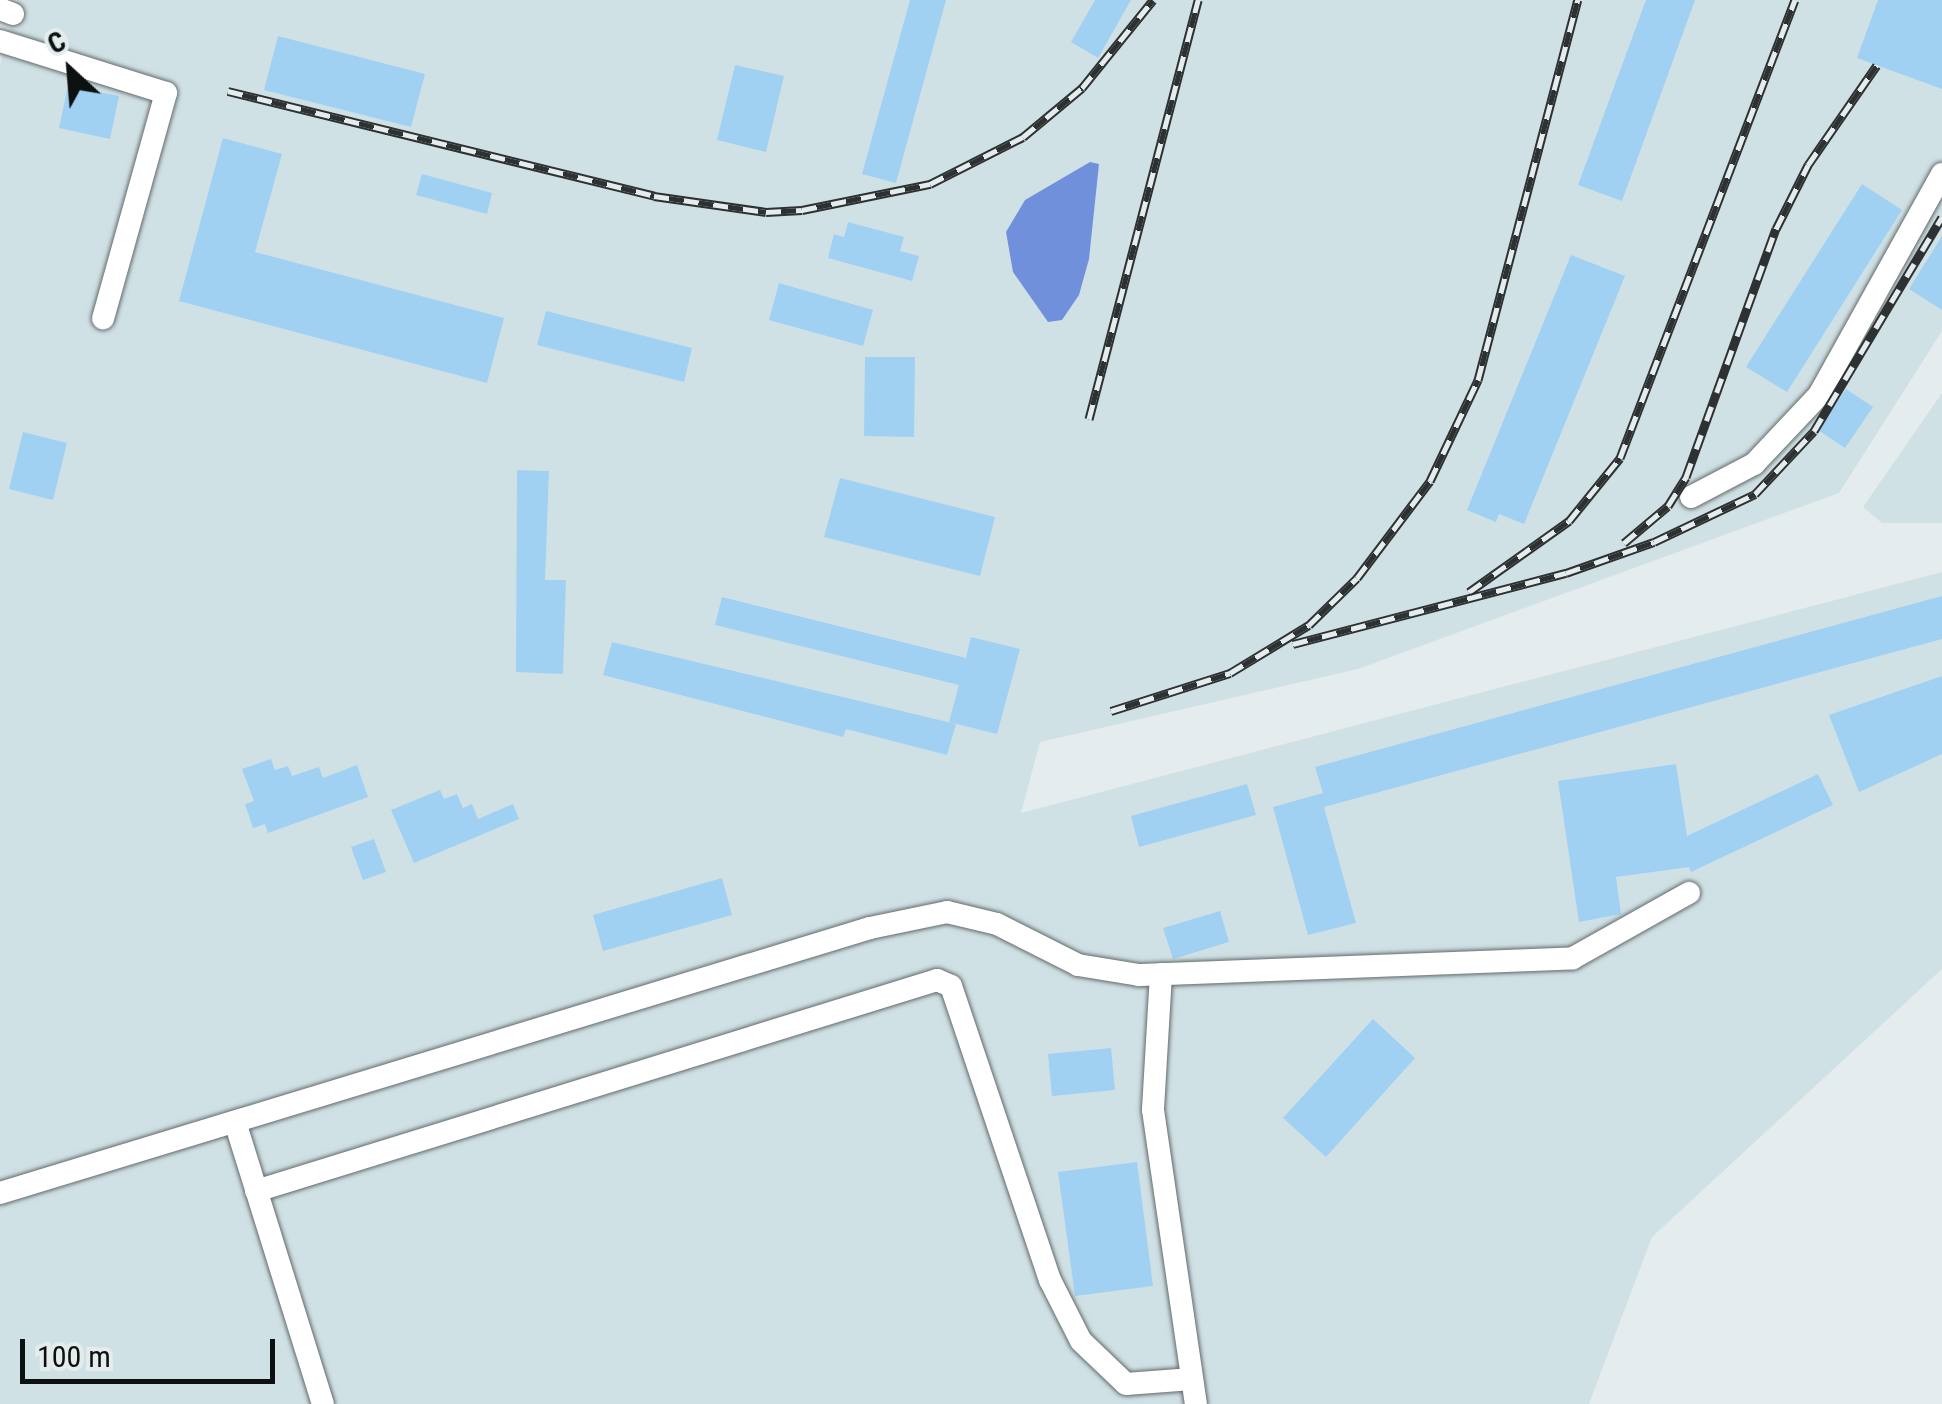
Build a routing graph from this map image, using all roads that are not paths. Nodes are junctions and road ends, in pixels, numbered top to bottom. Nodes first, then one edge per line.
1 (0, 41) edge
2 (1942, 174) edge
3 (103, 318) dead end
4 (1690, 497) dead end
5 (1689, 893) dead end
6 (1162, 974) junction
7 (236, 1124) junction
8 (256, 1191) junction
9 (0, 1193) edge
10 (1192, 1378) junction
11 (323, 1404) edge
12 (1196, 1404) edge

1 - 3 street
2 - 4 street
5 - 6 street
6 - 7 street
6 - 10 street
7 - 8 street
7 - 9 street
8 - 10 street
8 - 11 street
10 - 12 street

